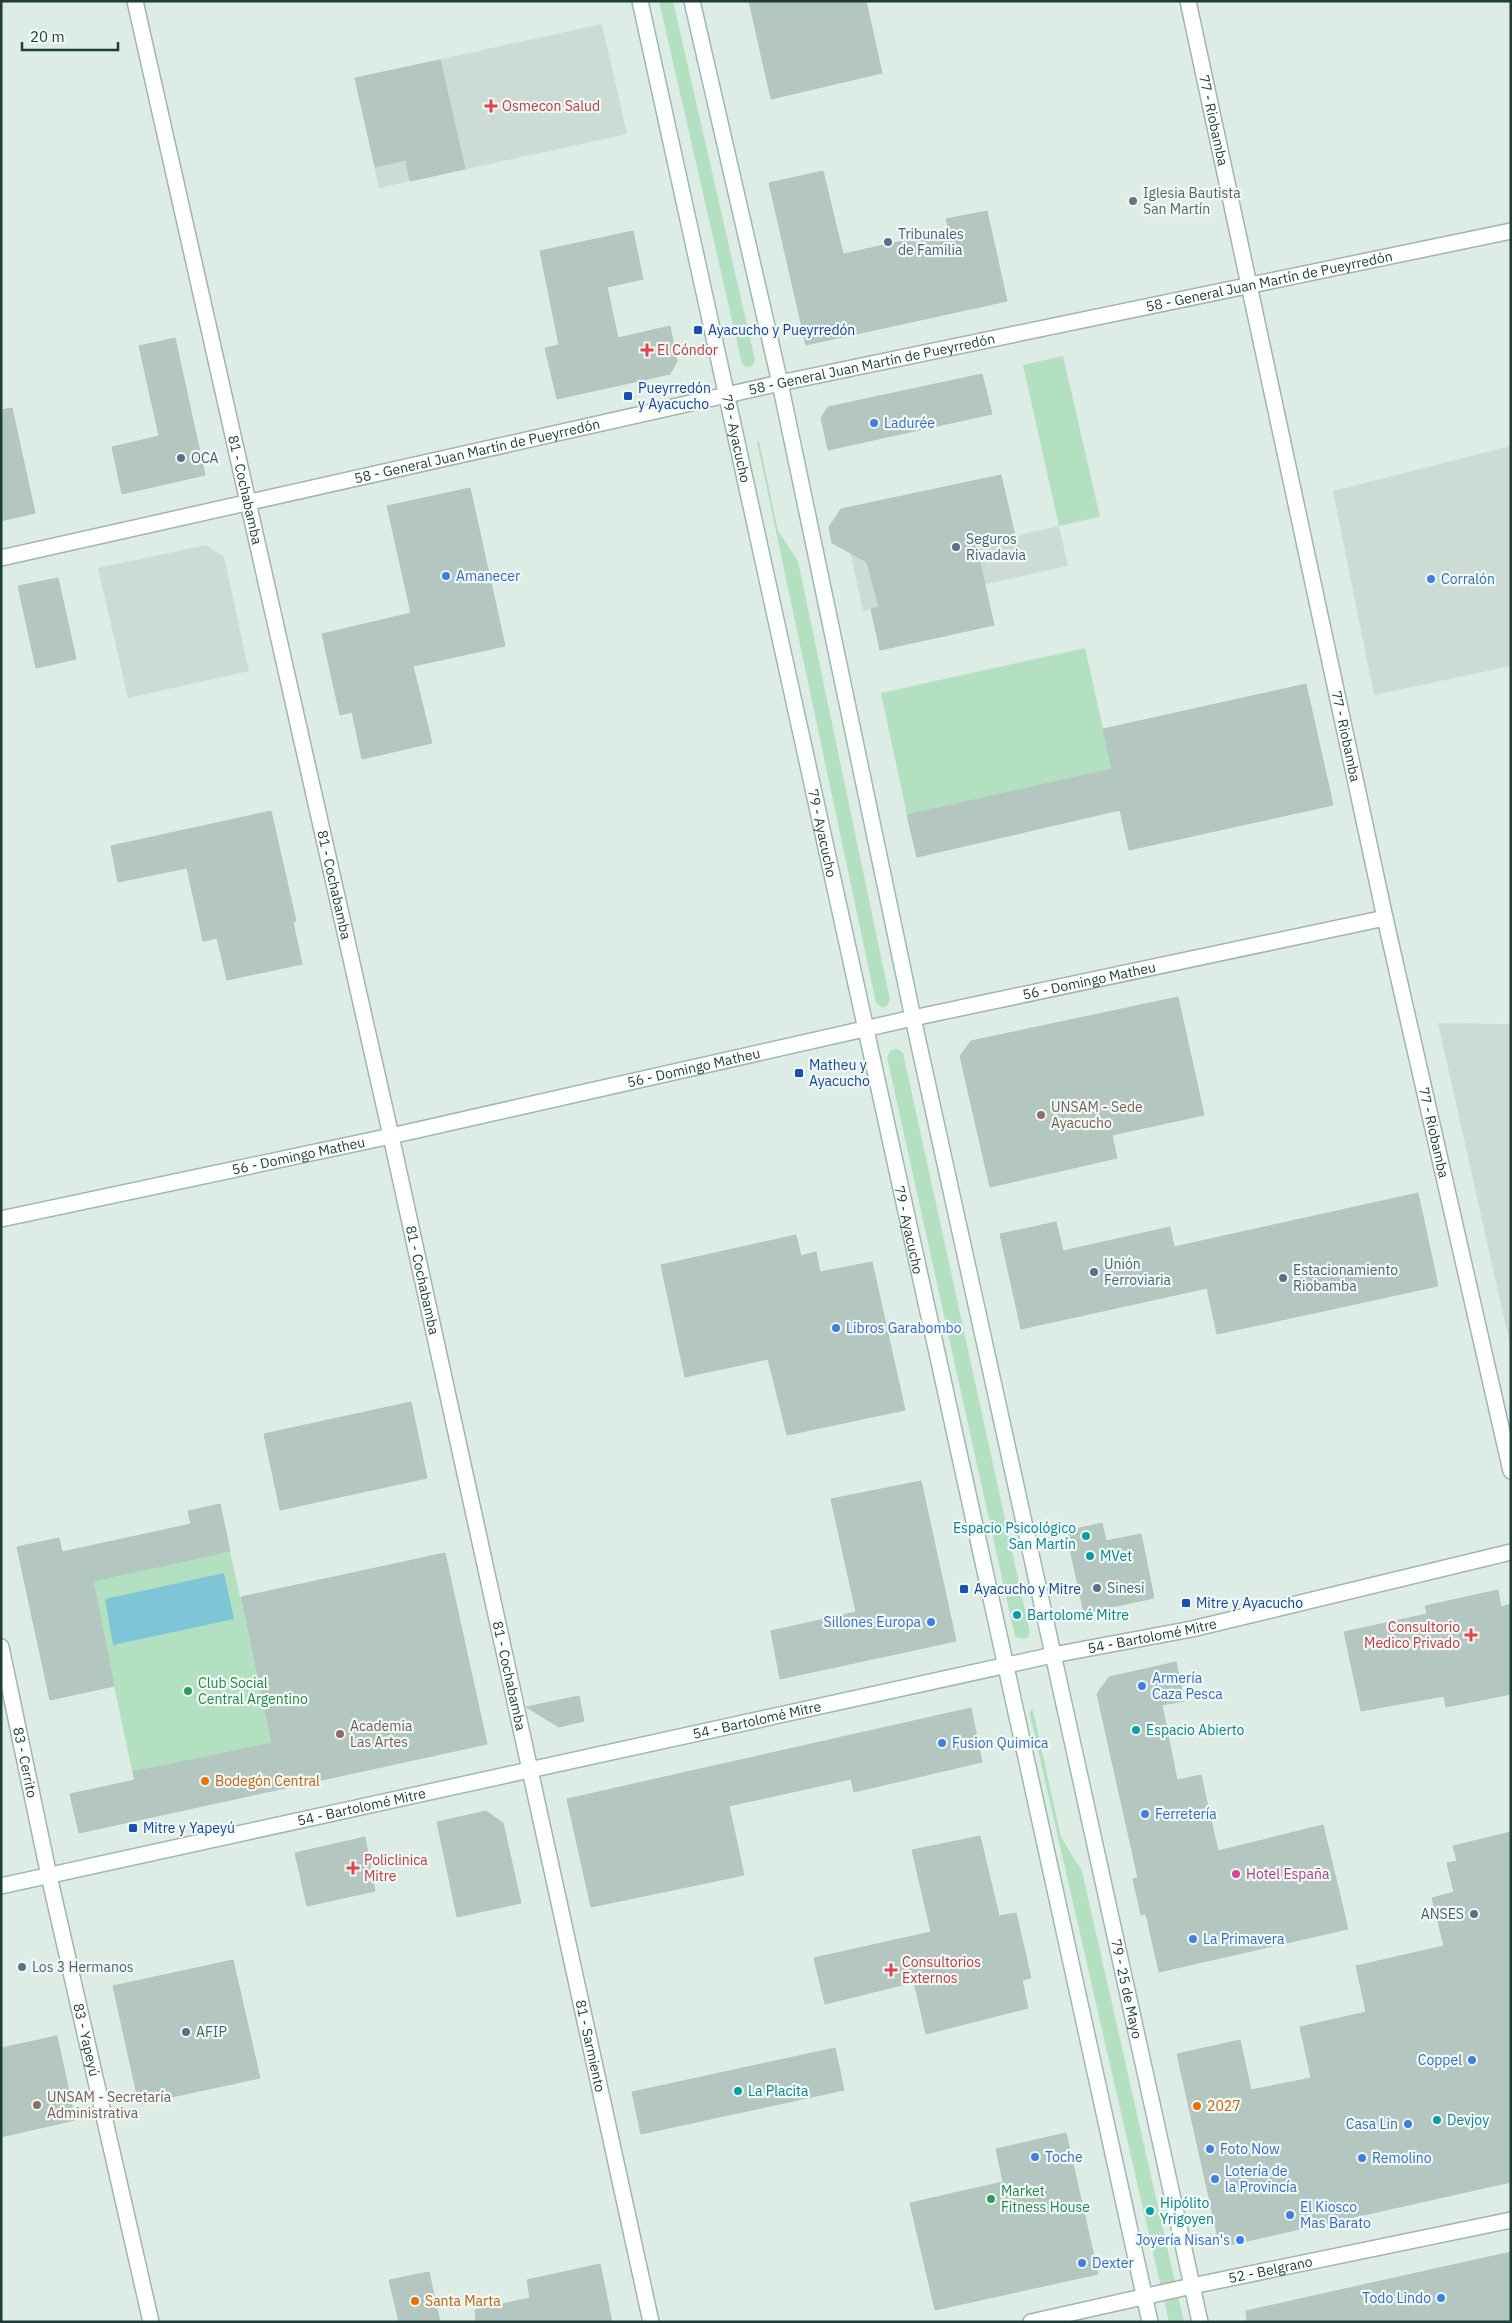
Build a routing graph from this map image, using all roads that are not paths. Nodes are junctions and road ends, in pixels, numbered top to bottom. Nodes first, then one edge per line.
1 (136, 1) edge
2 (640, 1) edge
3 (692, 1) edge
4 (1188, 1) edge
5 (1511, 231) edge
6 (1249, 284) junction
7 (780, 383) junction
8 (728, 394) junction
9 (249, 501) junction
10 (1, 558) edge
11 (1385, 918) junction
12 (913, 1018) junction
13 (865, 1030) junction
14 (391, 1136) junction
15 (1, 1219) edge
16 (1511, 1471) edge
17 (1511, 1552) edge
18 (1, 1647) edge
19 (1053, 1655) junction
20 (1003, 1666) junction
21 (529, 1770) junction
22 (49, 1876) junction
23 (1, 1886) edge
24 (1511, 2220) edge
25 (1192, 2286) junction
26 (1144, 2296) junction
27 (151, 2322) edge
28 (651, 2322) edge
29 (1031, 2322) edge
30 (1150, 2322) edge
31 (1200, 2322) edge

1 - 9 street, 81 - Cochabamba
2 - 8 street, 79 - Ayacucho
3 - 7 street
4 - 6 street, 77 - Riobamba
5 - 6 street, 58 - General Juan Martín de Pueyrredón
6 - 7 street, 58 - General Juan Martín de Pueyrredón
6 - 11 street, 77 - Riobamba
7 - 8 street, 58 - General Juan Martín de Pueyrredón
7 - 12 street
8 - 9 street, 58 - General Juan Martín de Pueyrredón
8 - 13 street, 79 - Ayacucho
9 - 10 street, 58 - General Juan Martín de Pueyrredón
9 - 14 street, 81 - Cochabamba
11 - 12 street, 56 - Domingo Matheu
11 - 16 street, 77 - Riobamba
12 - 13 street, 56 - Domingo Matheu
12 - 19 street
13 - 14 street, 56 - Domingo Matheu
13 - 20 street, 79 - Ayacucho
14 - 15 street, 56 - Domingo Matheu
14 - 21 street, 81 - Cochabamba
17 - 19 street, 54 - Bartolomé Mitre
18 - 22 street, 83 - Cerrito
19 - 20 street, 54 - Bartolomé Mitre
19 - 25 street, 79 - 25 de Mayo
20 - 21 street, 54 - Bartolomé Mitre
20 - 26 street
21 - 22 street, 54 - Bartolomé Mitre
21 - 28 street, 81 - Sarmiento
22 - 23 street, 54 - Bartolomé Mitre
22 - 27 street, 83 - Yapeyú
24 - 25 street, 52 - Belgrano
25 - 26 street, 52 - Belgrano
25 - 31 street, 79 - 25 de Mayo
26 - 29 street, 52 - Belgrano
26 - 30 street

